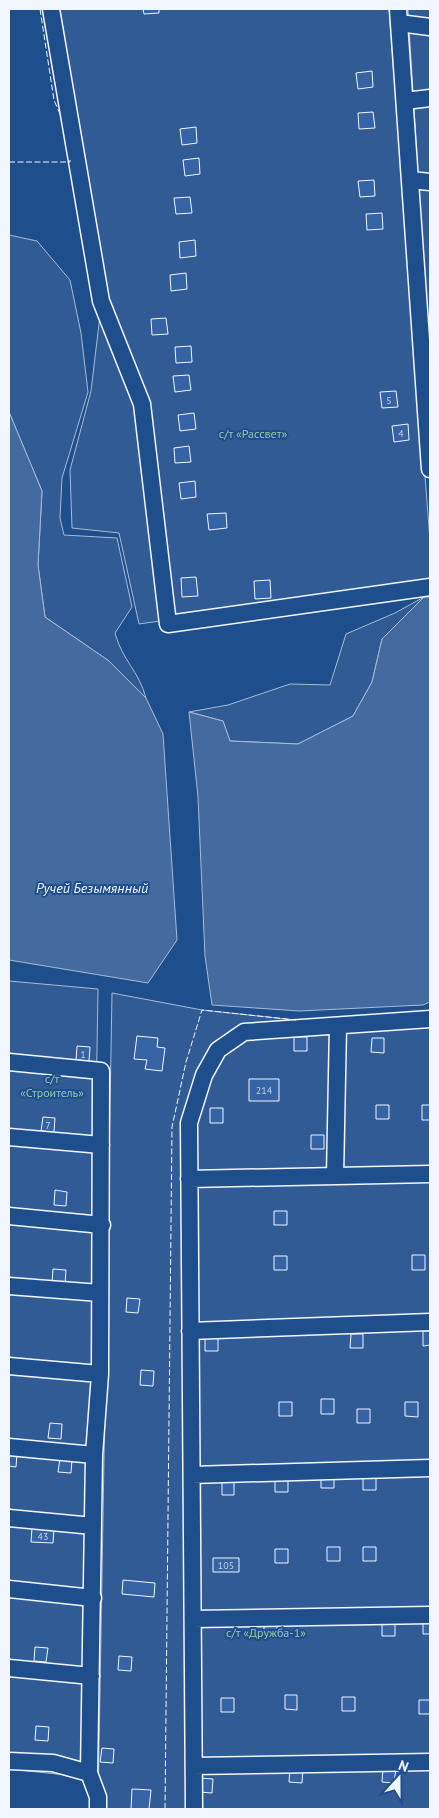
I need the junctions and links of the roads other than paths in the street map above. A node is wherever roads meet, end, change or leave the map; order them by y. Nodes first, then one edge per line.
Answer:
1 (51, 9) edge
2 (398, 16) edge
3 (430, 27) edge
4 (430, 98) edge
5 (405, 102) junction
6 (410, 180) junction
7 (430, 182) edge
8 (423, 264) edge
9 (426, 345) edge
10 (430, 469) edge
11 (430, 588) edge
12 (430, 1019) edge
13 (338, 1026) junction
14 (9, 1062) edge
15 (9, 1137) edge
16 (101, 1146) junction
17 (430, 1174) edge
18 (335, 1176) junction
19 (189, 1179) junction
20 (9, 1216) edge
21 (102, 1225) junction
22 (9, 1286) edge
23 (100, 1293) junction
24 (430, 1322) edge
25 (190, 1331) junction
26 (9, 1366) edge
27 (100, 1374) junction
28 (9, 1447) edge
29 (94, 1456) junction
30 (430, 1468) edge
31 (192, 1475) junction
32 (9, 1518) edge
33 (93, 1526) junction
34 (9, 1589) edge
35 (93, 1598) junction
36 (430, 1615) edge
37 (193, 1619) junction
38 (9, 1668) edge
39 (91, 1676) junction
40 (9, 1761) edge
41 (430, 1762) edge
42 (194, 1766) junction
43 (89, 1773) junction
44 (98, 1809) edge
45 (194, 1809) edge

1 - 11 lane
2 - 3 lane
2 - 5 lane
4 - 5 lane
5 - 6 lane
6 - 7 lane
6 - 8 lane
8 - 9 lane
9 - 10 lane
12 - 13 lane
13 - 18 lane
13 - 19 lane
14 - 16 lane
15 - 16 lane
16 - 21 lane
17 - 18 lane
18 - 19 lane
19 - 25 lane
20 - 21 lane
21 - 23 lane
22 - 23 lane
23 - 27 lane
24 - 25 lane
25 - 31 lane
26 - 27 lane
27 - 29 lane
28 - 29 lane
29 - 33 lane
30 - 31 lane
31 - 37 lane
32 - 33 lane
33 - 35 lane
34 - 35 lane
35 - 39 lane
36 - 37 lane
37 - 42 lane
38 - 39 lane
39 - 43 lane
40 - 43 lane
41 - 42 lane
42 - 45 lane
43 - 44 lane

